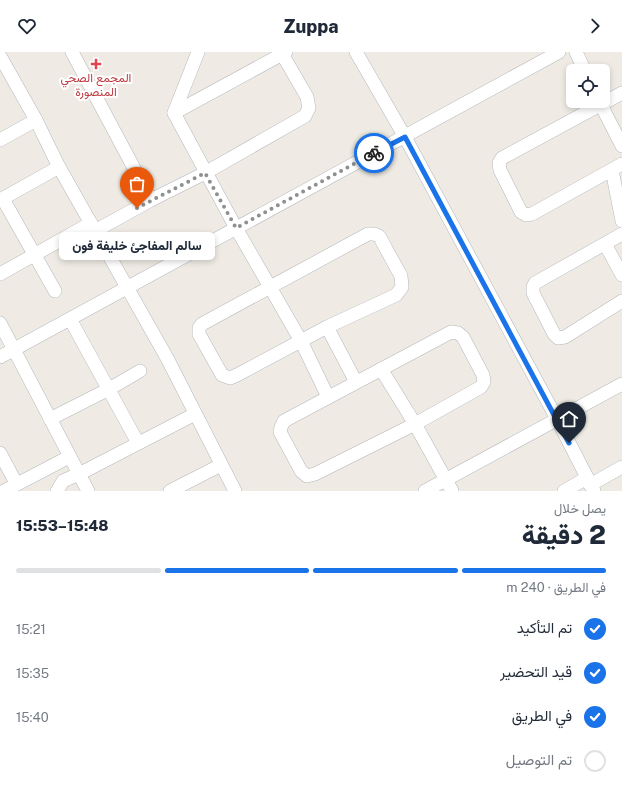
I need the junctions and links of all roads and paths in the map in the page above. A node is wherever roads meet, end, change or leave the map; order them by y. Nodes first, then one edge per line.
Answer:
1 (72, 52) edge
2 (198, 52) edge
3 (356, 52) edge
4 (559, 52) edge
5 (576, 52) edge
6 (283, 53) edge
7 (0, 56) edge
8 (582, 64) edge
9 (622, 93) edge
10 (610, 98) edge
11 (591, 108) edge
12 (603, 108) edge
13 (174, 113) junction
14 (36, 120) junction
15 (405, 137) junction
16 (0, 140) edge
17 (622, 146) edge
18 (59, 167) junction
19 (617, 167) edge
20 (205, 173) junction
21 (1, 200) edge
22 (150, 200) junction
23 (622, 221) edge
24 (93, 227) junction
25 (236, 228) junction
26 (622, 234) edge
27 (605, 244) junction
28 (34, 255) junction
29 (0, 274) edge
30 (622, 275) edge
31 (128, 287) junction
32 (270, 287) junction
33 (55, 291) dead end
34 (622, 301) edge
35 (70, 319) junction
36 (0, 323) edge
37 (327, 327) junction
38 (301, 341) junction
39 (14, 348) junction
40 (0, 357) edge
41 (382, 369) junction
42 (140, 371) dead end
43 (356, 382) junction
44 (622, 384) edge
45 (109, 389) junction
46 (328, 397) junction
47 (195, 414) junction
48 (50, 419) junction
49 (557, 419) junction
50 (415, 424) junction
51 (138, 444) junction
52 (0, 453) edge
53 (69, 457) junction
54 (221, 465) junction
55 (622, 467) edge
56 (79, 474) junction
57 (16, 483) junction
58 (449, 485) edge
59 (590, 485) edge
60 (173, 490) edge
61 (4, 491) edge
62 (57, 491) edge
63 (88, 491) edge
64 (235, 491) edge
65 (425, 491) edge
66 (564, 491) edge

1 - 22 street
2 - 13 street
3 - 15 street
4 - 15 street
5 - 8 street
6 - 13 street
6 - 20 street
7 - 14 street
9 - 10 street
11 - 19 street
12 - 17 street
13 - 20 street
14 - 16 street
14 - 18 street
15 - 25 street
15 - 49 street
18 - 21 street
18 - 24 street
19 - 23 street
20 - 22 street
20 - 25 street
21 - 28 street
22 - 24 street
24 - 28 street
24 - 31 street
25 - 31 street
25 - 32 street
26 - 27 street
27 - 30 street
27 - 34 street
28 - 29 street
28 - 33 street
31 - 35 street
31 - 47 street
32 - 37 street
32 - 38 street
32 - 38 street
35 - 39 street
35 - 45 street
36 - 39 street
37 - 38 street
37 - 43 street
38 - 46 street
39 - 40 street
39 - 48 street
41 - 43 street
41 - 50 street
41 - 50 street
42 - 45 street
43 - 46 street
44 - 49 street
45 - 48 street
45 - 51 street
46 - 50 street
47 - 51 street
47 - 54 street
48 - 53 street
49 - 58 street
49 - 59 street
50 - 58 street
51 - 56 street
52 - 57 street
53 - 56 street
53 - 57 street
54 - 60 street
54 - 64 street
55 - 59 street
56 - 62 street
56 - 63 street
57 - 61 street
58 - 65 street
59 - 66 street

